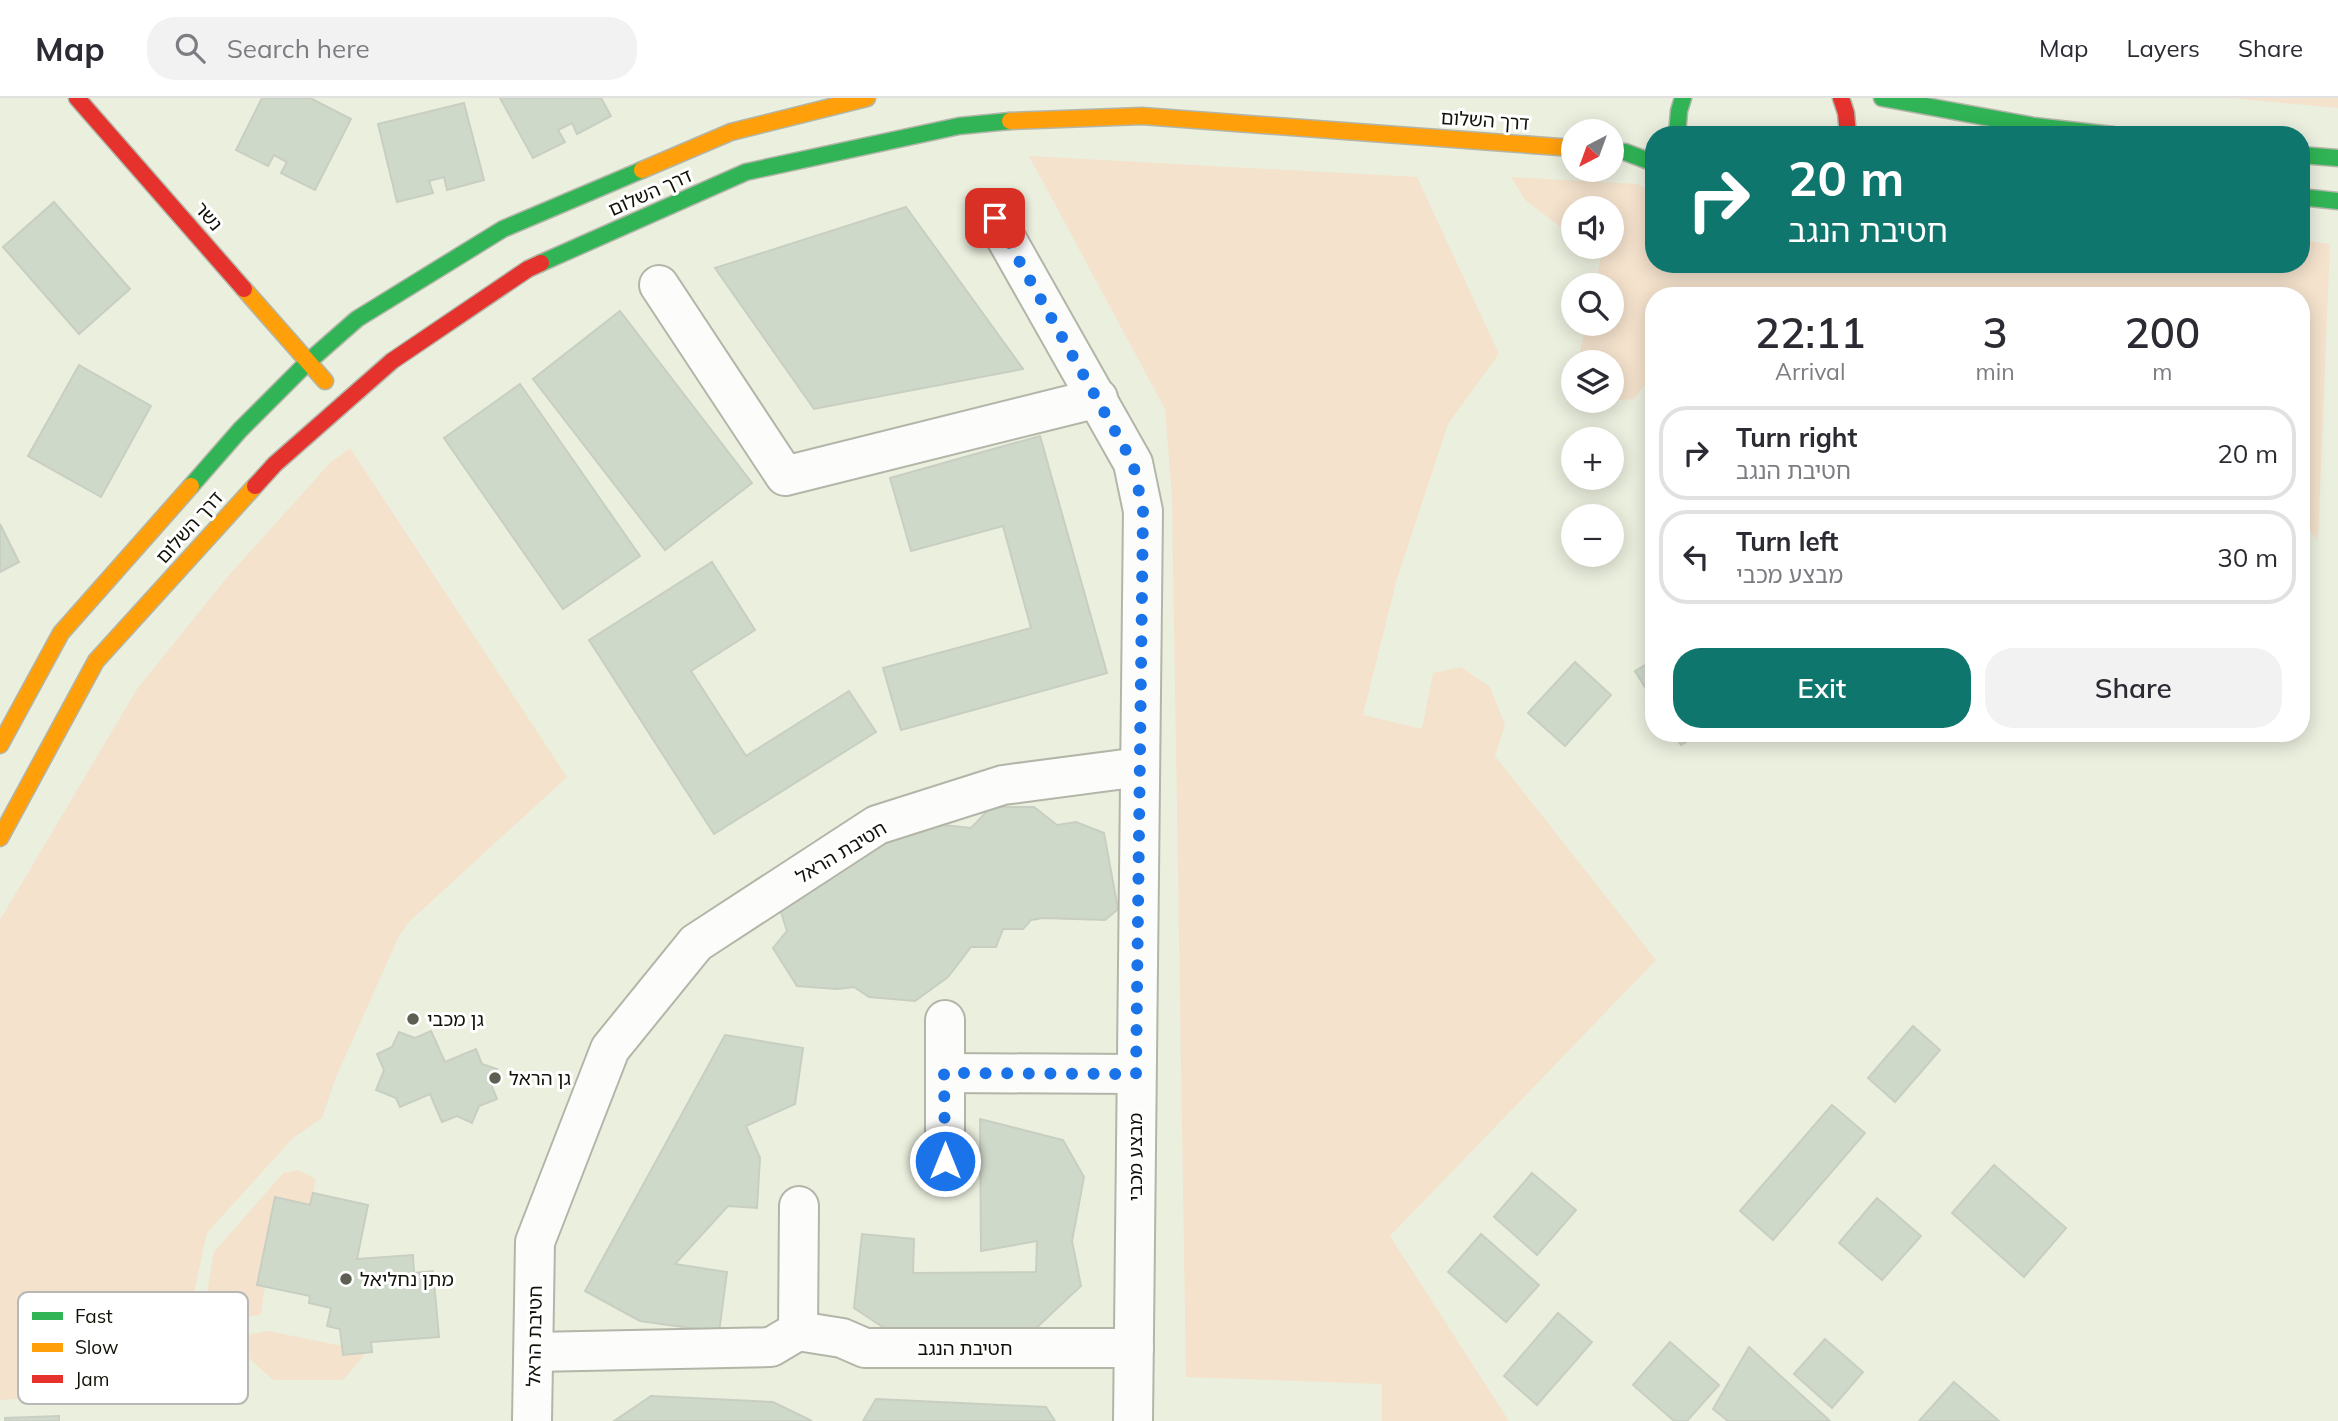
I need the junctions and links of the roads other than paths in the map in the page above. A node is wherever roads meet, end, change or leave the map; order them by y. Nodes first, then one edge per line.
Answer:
1 (77, 98) edge
2 (867, 98) edge
3 (1683, 98) edge
4 (1841, 98) edge
5 (1882, 98) edge
6 (1677, 126) edge
7 (1847, 126) edge
8 (2034, 126) edge
9 (1561, 147) edge
10 (1624, 152) edge
11 (2310, 156) edge
12 (2338, 158) edge
13 (1645, 160) edge
14 (2310, 198) edge
15 (2338, 201) edge
16 (995, 218) dead end
17 (659, 285) dead end
18 (308, 362) junction
19 (1098, 398) junction
20 (345, 402) junction
21 (0, 745) edge
22 (1140, 767) junction
23 (0, 838) edge
24 (944, 1020) dead end
25 (944, 1073) junction
26 (1136, 1074) junction
27 (945, 1161) dead end
28 (799, 1206) dead end
29 (798, 1331) junction
30 (1134, 1348) junction
31 (534, 1352) junction
32 (532, 1421) edge
33 (1133, 1421) edge

1 - 18 street, נשר
2 - 18 street, דרך השלום
3 - 6 street
4 - 7 street
5 - 8 street
9 - 20 street, דרך השלום
10 - 13 street
11 - 12 street
14 - 15 street
16 - 19 street
17 - 19 street
18 - 20 street, נשר
18 - 21 street, דרך השלום
19 - 22 street
20 - 23 street, דרך השלום
22 - 26 street, מבצע מכבי
22 - 31 street, חטיבת הראל
24 - 25 street
25 - 26 street
25 - 27 street
26 - 30 street, מבצע מכבי
28 - 29 street
29 - 30 street, חטיבת הנגב
29 - 31 street
30 - 33 street, מבצע מכבי
31 - 32 street, חטיבת הראל

